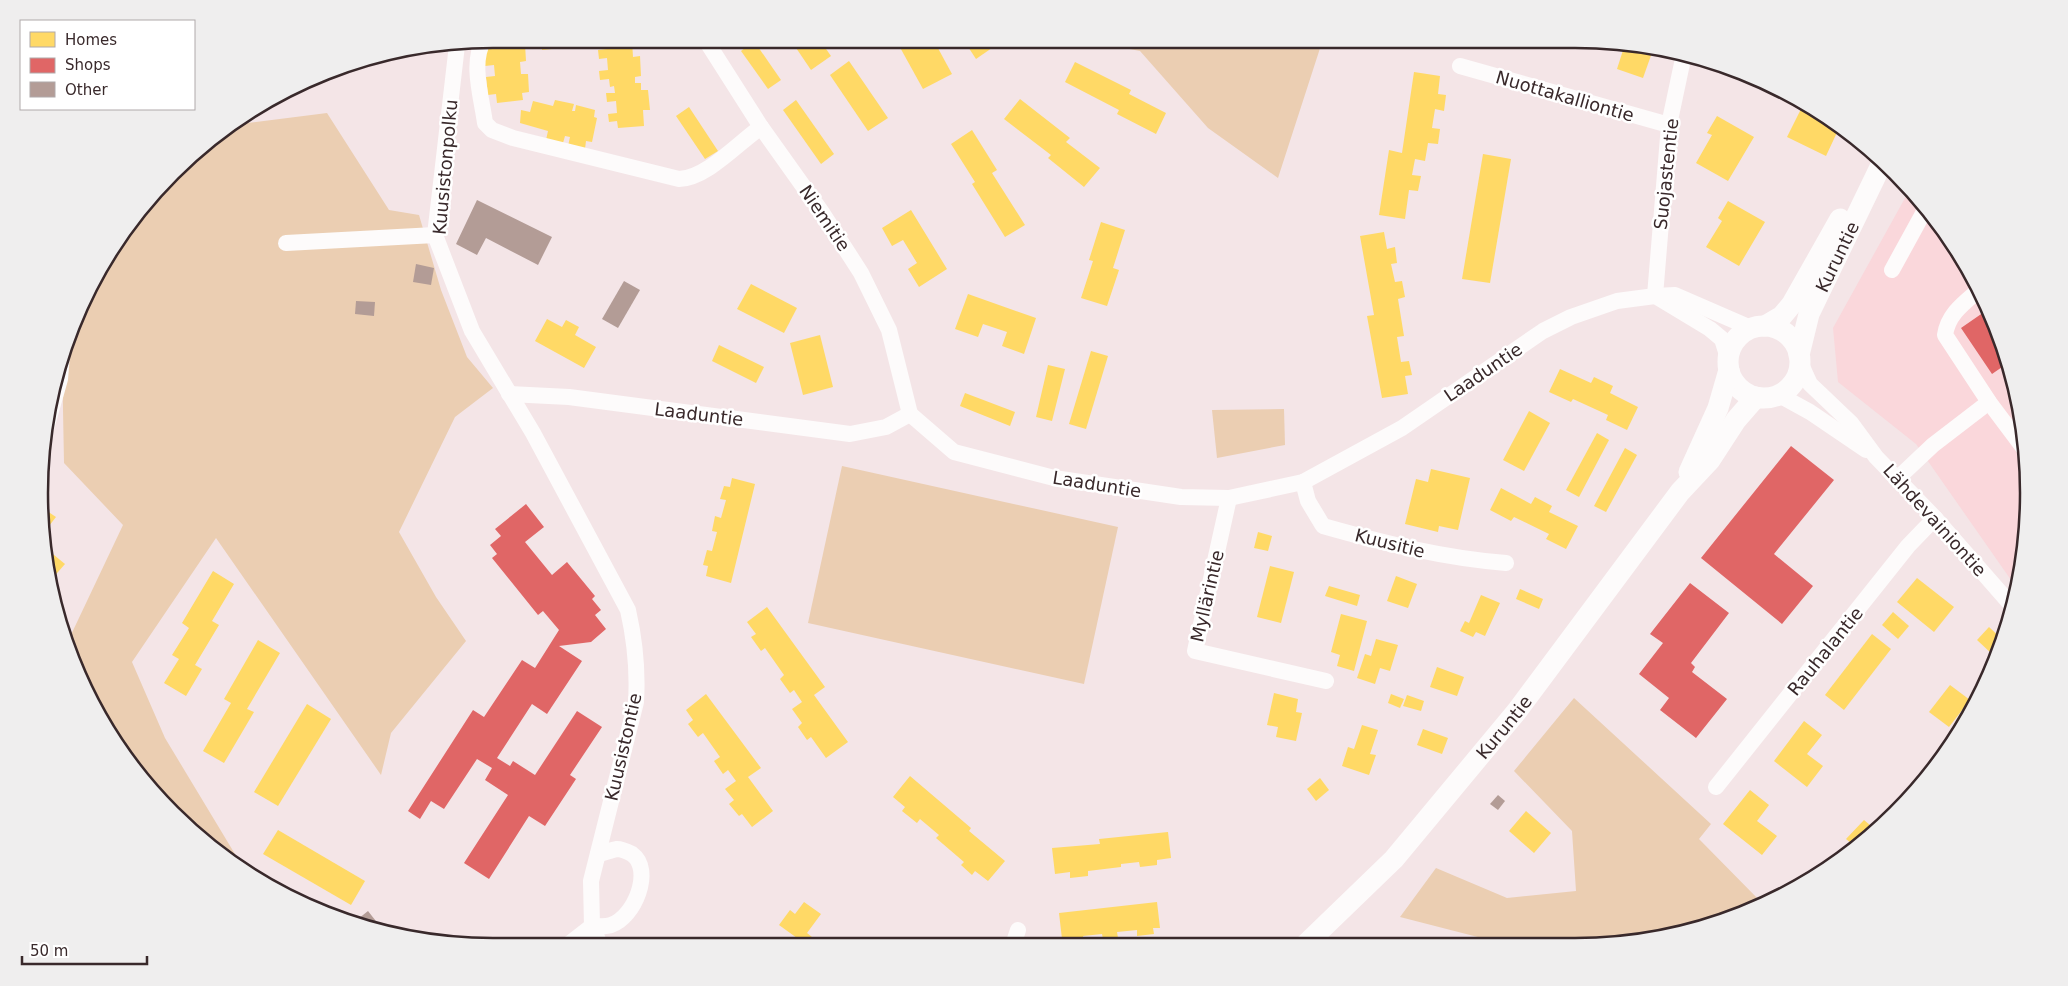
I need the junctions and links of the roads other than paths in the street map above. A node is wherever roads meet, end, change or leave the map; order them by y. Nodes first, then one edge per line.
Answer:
1 (482, 48) edge
2 (711, 48) edge
3 (456, 49) edge
4 (1682, 61) edge
5 (1460, 66) dead end
6 (1669, 125) junction
7 (762, 126) junction
8 (1875, 164) edge
9 (1880, 168) edge
10 (1922, 215) edge
11 (435, 235) junction
12 (286, 243) dead end
13 (1892, 270) dead end
14 (1974, 294) edge
15 (1655, 296) junction
16 (1758, 327) junction
17 (1800, 358) junction
18 (1728, 364) junction
19 (509, 394) junction
20 (1779, 395) junction
21 (1756, 397) junction
22 (1989, 402) junction
23 (910, 414) junction
24 (2018, 440) edge
25 (1876, 456) junction
26 (1898, 478) junction
27 (1303, 482) junction
28 (1680, 492) junction
29 (1229, 498) junction
30 (1935, 518) junction
31 (1506, 563) dead end
32 (2007, 599) edge
33 (1326, 681) dead end
34 (1716, 787) dead end
35 (598, 854) junction
36 (592, 926) junction
37 (577, 938) edge
38 (597, 938) edge
39 (1312, 938) edge

1 - 7 street
2 - 7 street, Niemitie
3 - 11 street, Kuusistonpolku
4 - 6 street, Suojastentie
5 - 6 street, Nuottakalliontie
6 - 15 street, Suojastentie
7 - 23 street, Niemitie
8 - 16 main road, Kuruntie
9 - 17 main road, Kuruntie
10 - 13 street
11 - 12 street
11 - 19 street, Kuusistonpolku
14 - 22 street
15 - 16 street, Laaduntie
15 - 18 street
15 - 27 street, Laaduntie
16 - 17 main road
16 - 18 main road
17 - 20 main road
17 - 25 street, Lähdevainiontie
18 - 21 main road
18 - 28 main road, Kuruntie
19 - 23 street, Laaduntie
19 - 35 street, Kuusistontie
20 - 21 main road
20 - 25 street, Lähdevainiontie
21 - 28 main road, Kuruntie
22 - 24 street
22 - 26 street
23 - 29 street, Laaduntie
25 - 26 street, Lähdevainiontie
26 - 30 street, Lähdevainiontie
27 - 29 street, Laaduntie
27 - 31 street, Kuusitie
28 - 39 main road, Kuruntie
29 - 33 street, Myllärintie
30 - 32 street, Lähdevainiontie
30 - 34 street, Rauhalantie
35 - 36 street, Kuusistontie
35 - 36 street
36 - 37 street
36 - 38 street, Kuusistontie

